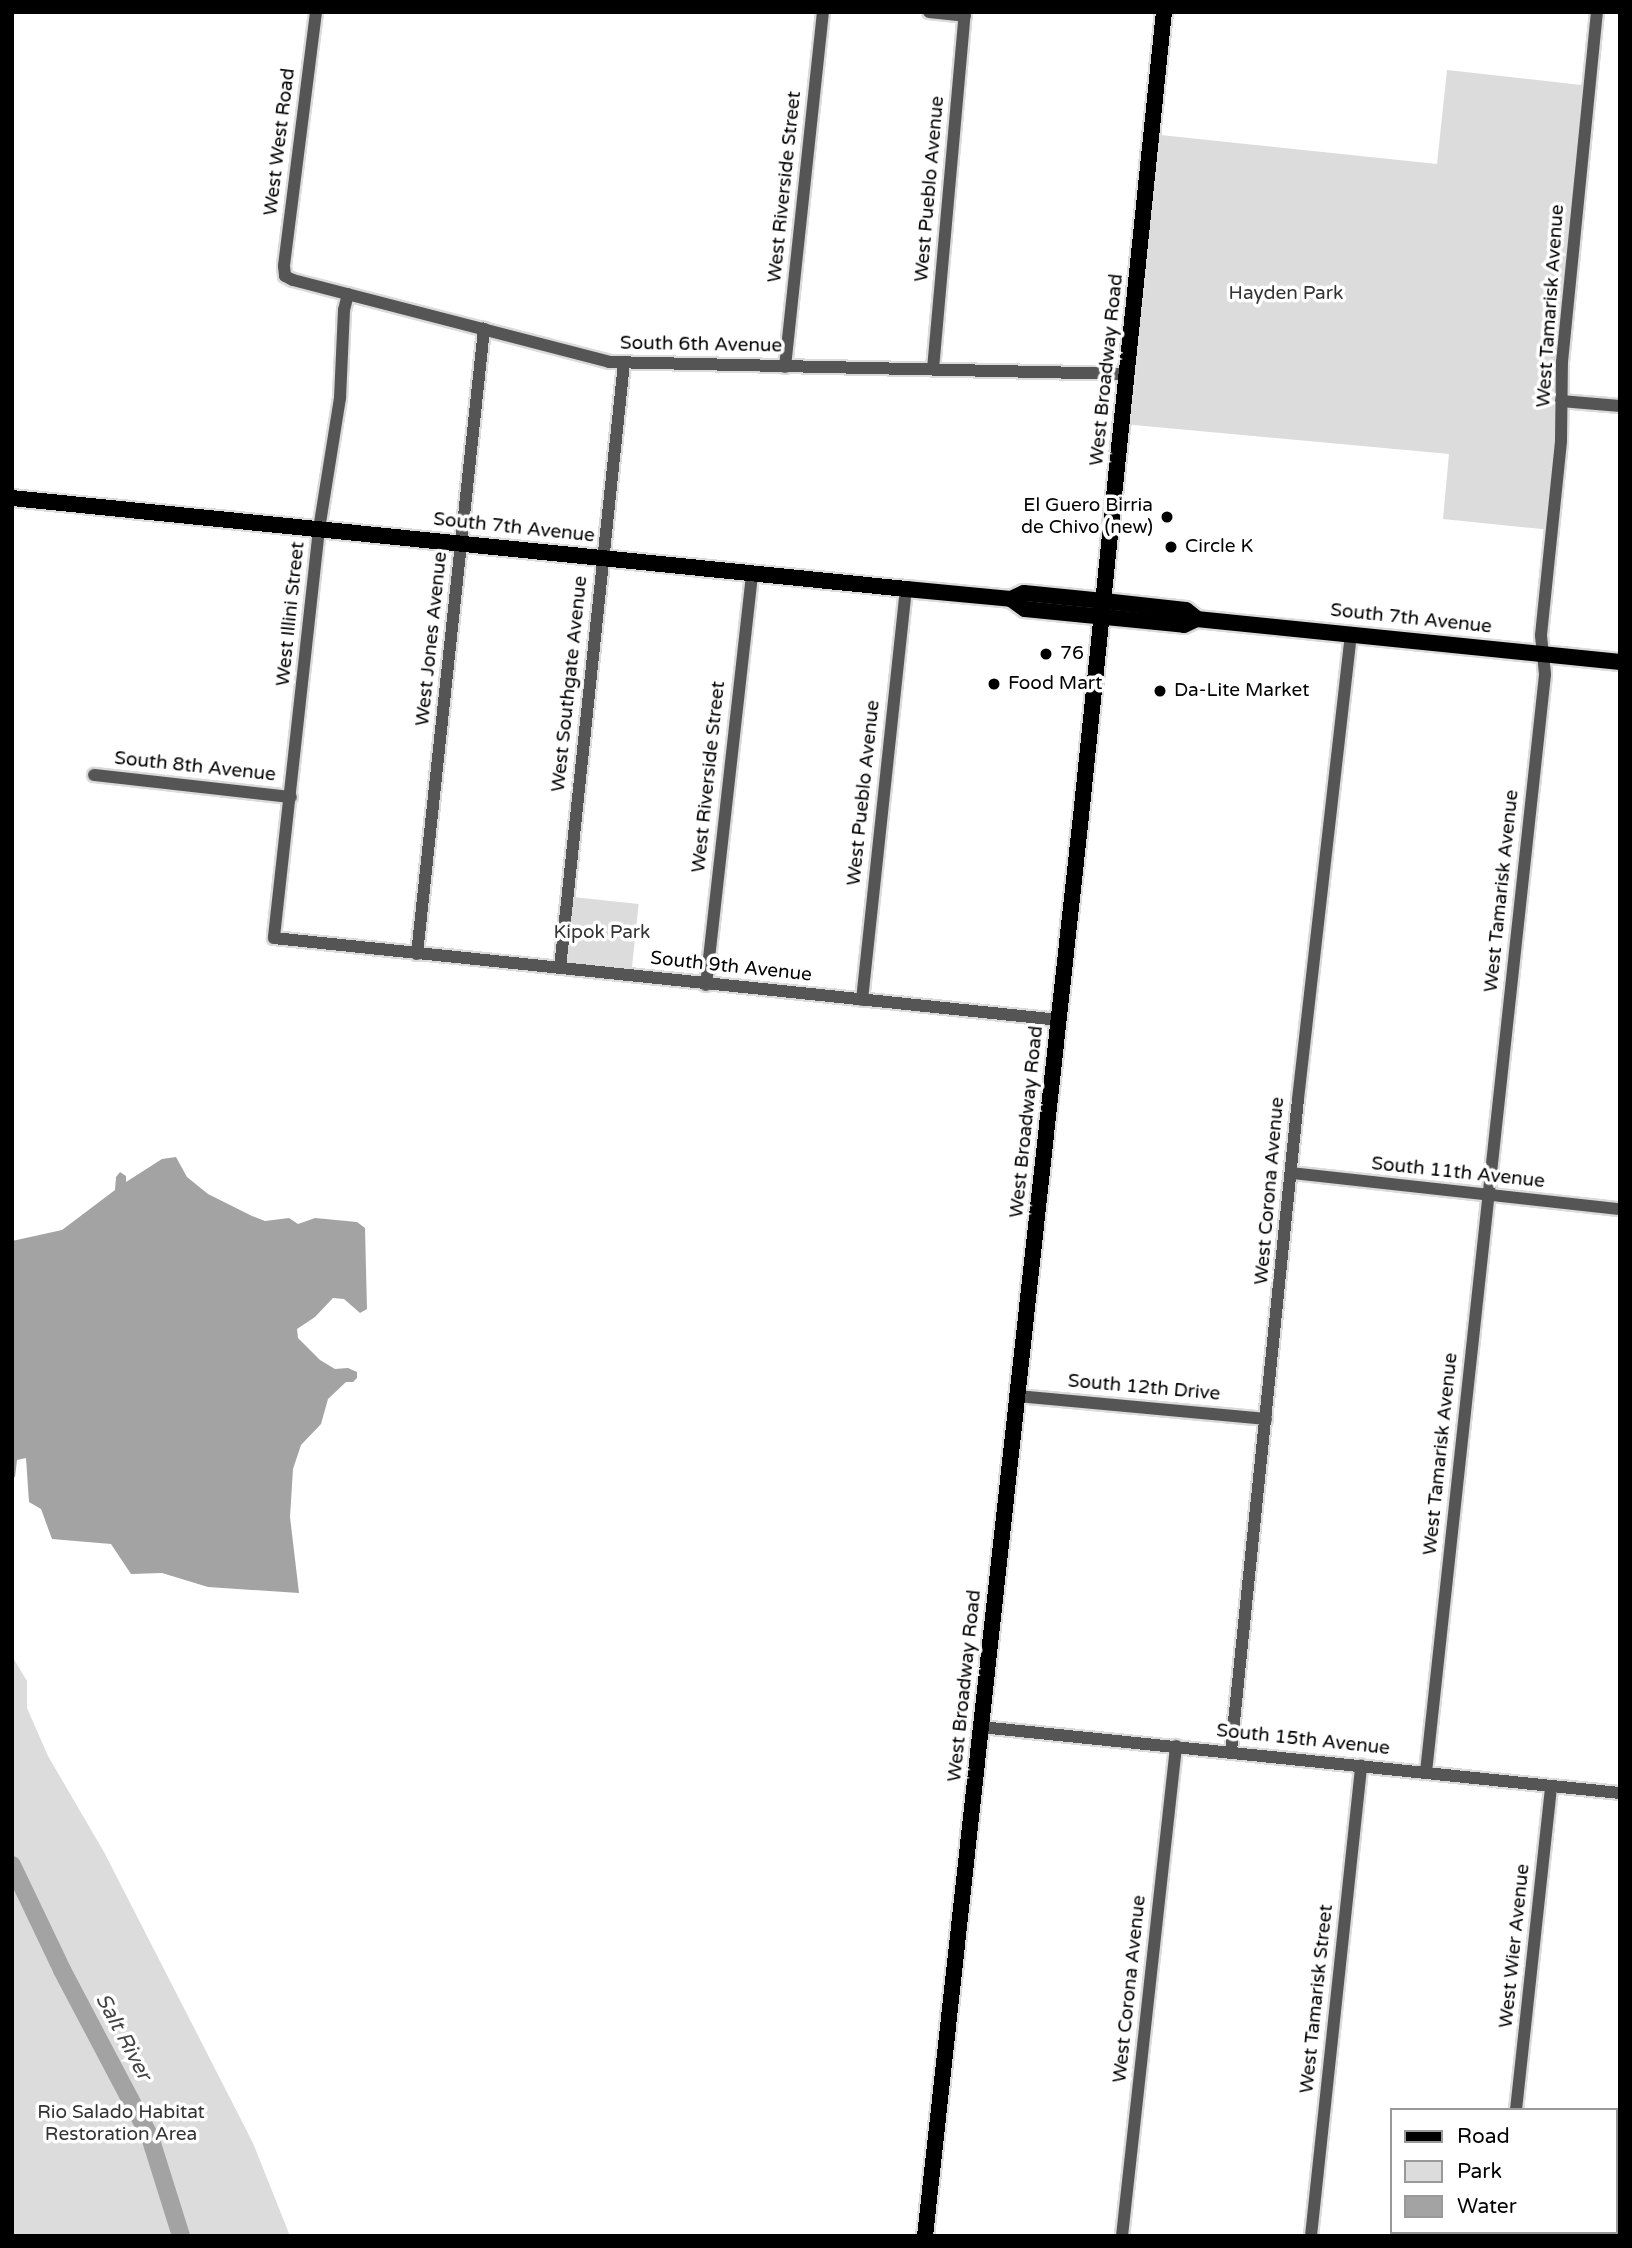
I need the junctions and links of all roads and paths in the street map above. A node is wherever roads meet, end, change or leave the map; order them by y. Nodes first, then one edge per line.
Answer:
1 (316, 12) edge
2 (823, 12) edge
3 (929, 12) edge
4 (1164, 12) edge
5 (1597, 12) edge
6 (965, 14) edge
7 (285, 276) joint
8 (348, 294) junction
9 (484, 329) junction
10 (624, 363) junction
11 (785, 367) junction
12 (933, 369) junction
13 (1127, 374) junction
14 (1561, 401) junction
15 (1620, 406) edge
16 (12, 498) edge
17 (319, 528) junction
18 (463, 544) junction
19 (603, 559) junction
20 (752, 575) junction
21 (906, 589) junction
22 (1103, 609) junction
23 (1351, 634) junction
24 (1545, 653) junction
25 (1620, 662) edge
26 (94, 775) dead end
27 (291, 797) junction
28 (274, 938) joint
29 (417, 954) junction
30 (560, 968) junction
31 (705, 985) junction
32 (862, 1000) junction
33 (1059, 1020) junction
34 (1292, 1173) junction
35 (1489, 1197) junction
36 (1620, 1209) edge
37 (1018, 1396) junction
38 (1266, 1419) junction
39 (981, 1727) junction
40 (1175, 1746) junction
41 (1231, 1751) junction
42 (1361, 1766) junction
43 (1426, 1772) junction
44 (1551, 1787) junction
45 (1620, 1793) edge
46 (1516, 2108) edge
47 (926, 2236) edge
48 (1122, 2236) edge
49 (1311, 2236) edge

1 - 7 street, West West Road
2 - 11 street, West Riverside Street
3 - 6 street
4 - 13 main road, West Broadway Road
5 - 14 street, West Tamarisk Avenue
6 - 12 street, West Pueblo Avenue
7 - 8 street, South 6th Avenue
8 - 9 street, South 6th Avenue
8 - 17 street, West Illini Street
9 - 10 street, South 6th Avenue
9 - 18 street, West Jones Avenue
10 - 11 street, South 6th Avenue
10 - 19 street, West Southgate Avenue
11 - 12 street, South 6th Avenue
12 - 13 street, South 6th Avenue
13 - 22 main road, West Broadway Road
14 - 15 street
14 - 24 street, West Tamarisk Avenue
16 - 17 main road, South 7th Avenue
17 - 18 main road, South 7th Avenue
17 - 27 street, West Illini Street
18 - 19 main road, South 7th Avenue
18 - 29 street, West Jones Avenue
19 - 20 main road, South 7th Avenue
19 - 30 street, West Southgate Avenue
20 - 21 main road, South 7th Avenue
20 - 31 street, West Riverside Street
21 - 22 main road, South 7th Avenue
21 - 32 street, West Pueblo Avenue
22 - 23 main road, South 7th Avenue
22 - 33 main road, West Broadway Road
23 - 24 main road, South 7th Avenue
23 - 34 street, West Corona Avenue
24 - 25 main road, South 7th Avenue
24 - 35 street, West Tamarisk Avenue
26 - 27 street, South 8th Avenue
27 - 28 street, West Illini Street
28 - 29 street, South 9th Avenue
29 - 30 street, South 9th Avenue
30 - 31 street, South 9th Avenue
31 - 32 street, South 9th Avenue
32 - 33 street, South 9th Avenue
33 - 37 main road, West Broadway Road
34 - 35 street, South 11th Avenue
34 - 38 street, West Corona Avenue
35 - 36 street, South 11th Avenue
35 - 43 street, West Tamarisk Avenue
37 - 38 street, South 12th Drive
37 - 39 main road, West Broadway Road
38 - 41 street, West Corona Avenue
39 - 40 street, South 15th Avenue
39 - 47 main road, West Broadway Road
40 - 41 street, South 15th Avenue
40 - 48 street, West Corona Avenue
41 - 42 street, South 15th Avenue
42 - 43 street, South 15th Avenue
42 - 49 street, West Tamarisk Street
43 - 44 street, South 15th Avenue
44 - 45 street, South 15th Avenue
44 - 46 street, West Wier Avenue

